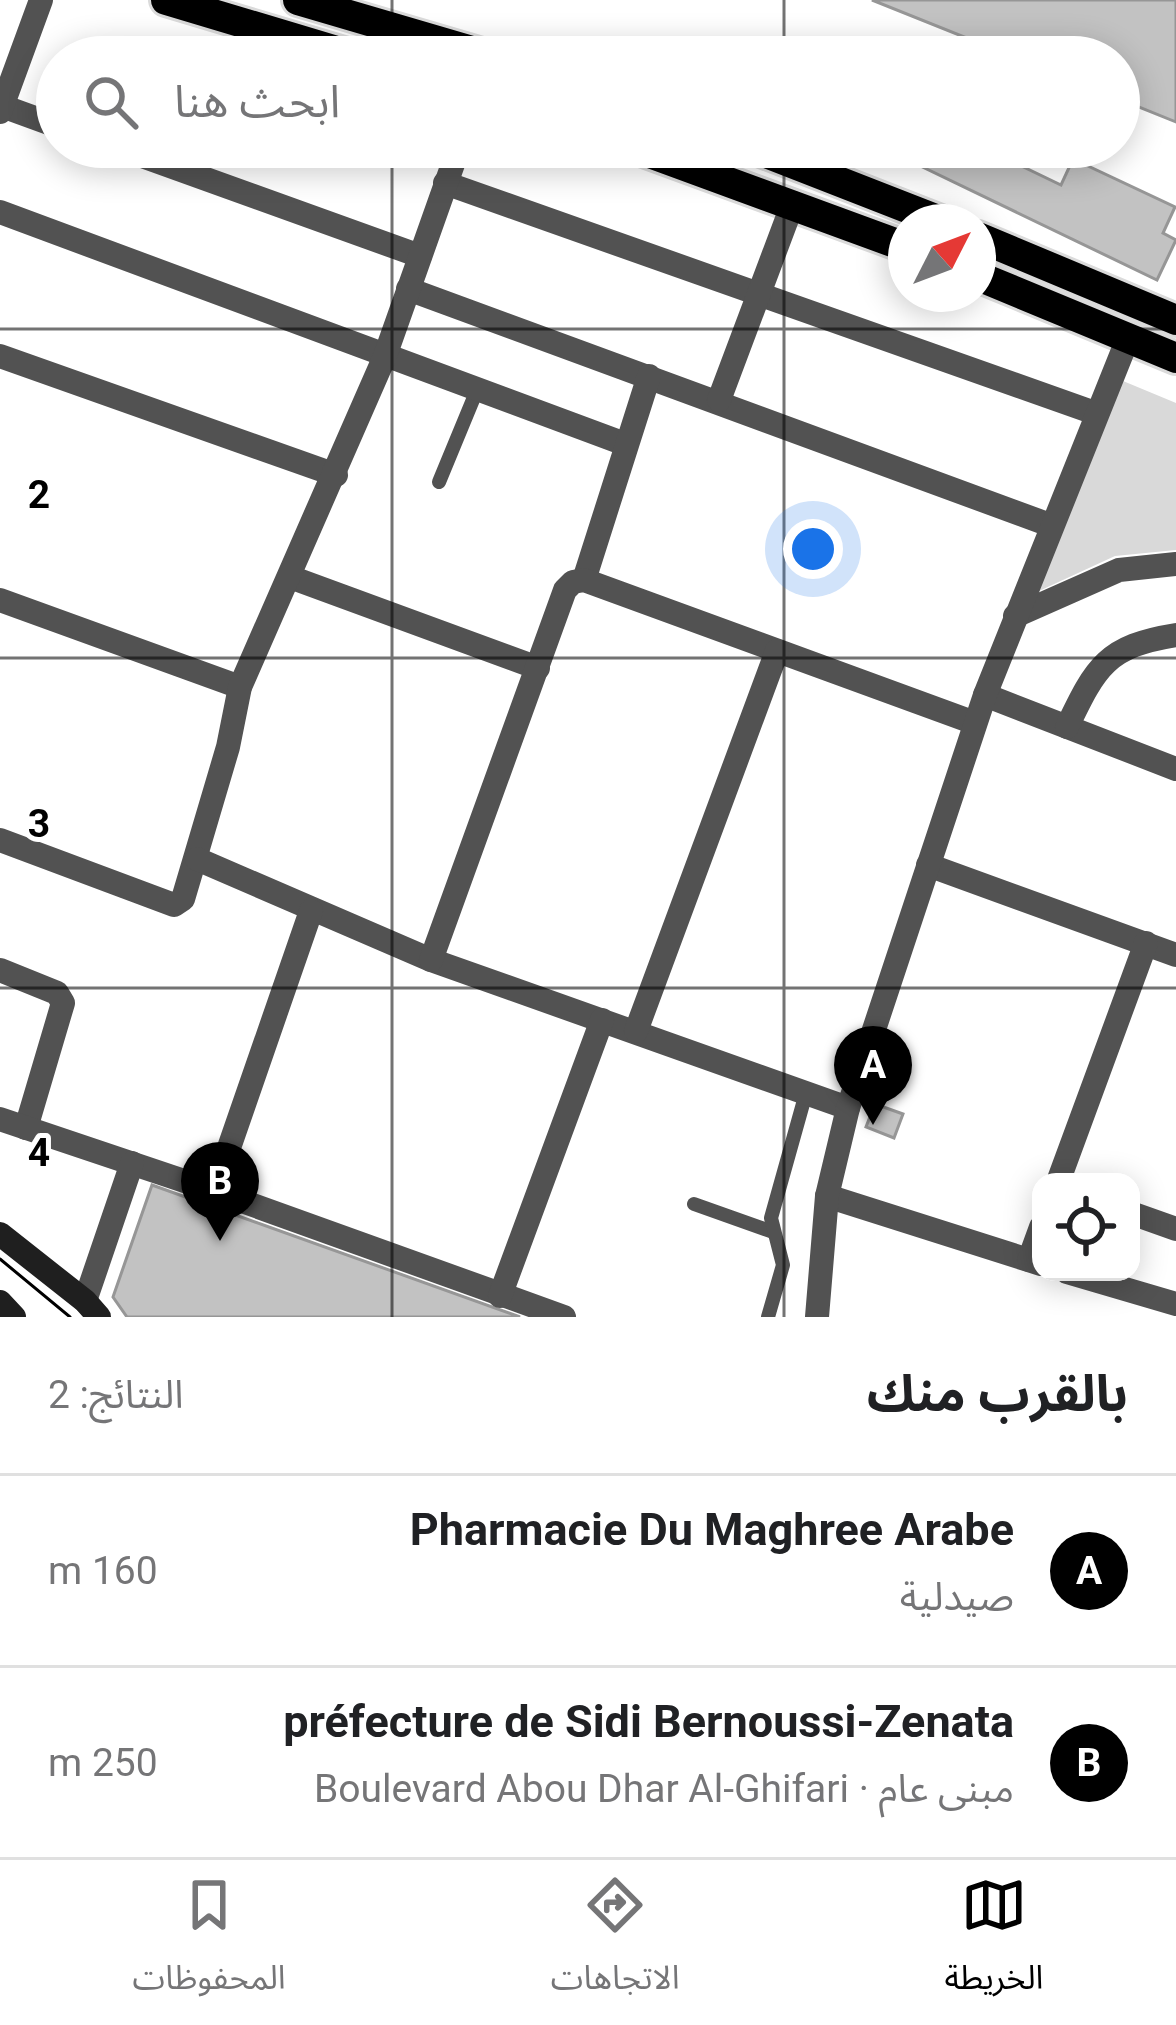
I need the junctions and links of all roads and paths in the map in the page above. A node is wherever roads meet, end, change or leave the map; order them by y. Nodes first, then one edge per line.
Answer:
1 (40, 0) edge
2 (166, 0) edge
3 (298, 0) edge
4 (287, 36) edge
5 (421, 36) edge
6 (1, 109) edge
7 (36, 120) edge
8 (175, 168) edge
9 (451, 168) edge
10 (693, 168) edge
11 (805, 168) edge
12 (446, 183) junction
13 (793, 203) junction
14 (897, 204) edge
15 (0, 212) edge
16 (888, 240) edge
17 (996, 245) edge
18 (420, 256) junction
19 (996, 283) edge
20 (409, 289) junction
21 (757, 294) junction
22 (1176, 320) edge
23 (1128, 338) junction
24 (0, 356) edge
25 (385, 356) junction
26 (1176, 358) edge
27 (649, 376) junction
28 (477, 390) junction
29 (719, 400) junction
30 (1095, 413) junction
31 (625, 444) junction
32 (336, 475) junction
33 (439, 482) dead end
34 (1050, 525) junction
35 (1176, 563) edge
36 (290, 577) junction
37 (584, 580) junction
38 (1, 603) edge
39 (1015, 616) junction
40 (1176, 634) edge
41 (777, 651) junction
42 (538, 668) junction
43 (240, 687) junction
44 (985, 695) junction
45 (975, 723) junction
46 (1067, 727) junction
47 (1176, 769) edge
48 (0, 840) edge
49 (197, 859) junction
50 (928, 865) junction
51 (311, 911) junction
52 (1146, 943) junction
53 (1176, 955) edge
54 (431, 960) junction
55 (0, 970) edge
56 (602, 1020) junction
57 (636, 1031) junction
58 (806, 1093) junction
59 (848, 1108) junction
60 (0, 1119) edge
61 (26, 1128) junction
62 (132, 1163) junction
63 (1061, 1173) edge
64 (214, 1191) junction
65 (826, 1196) junction
66 (694, 1204) dead end
67 (1140, 1216) edge
68 (1176, 1229) edge
69 (773, 1232) junction
70 (0, 1234) edge
71 (1032, 1261) edge
72 (1098, 1281) edge
73 (500, 1296) junction
74 (0, 1303) edge
75 (1176, 1304) edge
76 (92, 1309) edge
77 (14, 1317) edge
78 (564, 1317) edge
79 (768, 1317) edge
80 (817, 1317) edge

1 - 6 street
2 - 4 main road
3 - 5 main road
6 - 7 street
8 - 18 street
9 - 12 street
10 - 13 main road
11 - 14 main road
12 - 18 street
12 - 21 street
13 - 16 main road
13 - 21 street
15 - 25 street
17 - 22 main road
18 - 20 street
19 - 23 main road
20 - 25 street
20 - 27 street
21 - 29 street
21 - 30 street
23 - 26 main road
23 - 30 street
24 - 32 street
25 - 28 street
25 - 32 street
27 - 29 street
27 - 31 street
28 - 31 street
28 - 33 lane
29 - 34 street
30 - 34 street
31 - 37 street
32 - 36 street
34 - 39 street
35 - 39 street
36 - 42 street
36 - 43 street
37 - 41 street
37 - 42 street
38 - 43 street
39 - 44 street
40 - 46 street
41 - 45 street
41 - 57 street
42 - 54 street
43 - 49 street
44 - 45 street
44 - 46 street
45 - 50 street
46 - 47 street
48 - 49 street
49 - 51 street
50 - 52 street
50 - 59 street
51 - 54 street
51 - 64 street
52 - 53 street
52 - 63 street
54 - 56 street
55 - 61 street
56 - 57 street
56 - 73 street
57 - 58 street
58 - 59 street
58 - 69 lane
59 - 65 street
60 - 61 street
61 - 62 street
62 - 64 street
62 - 76 street
64 - 73 street
65 - 71 street
65 - 80 street
66 - 69 lane
67 - 68 street
69 - 79 lane
70 - 76 street
72 - 75 street
73 - 78 street
74 - 77 street

